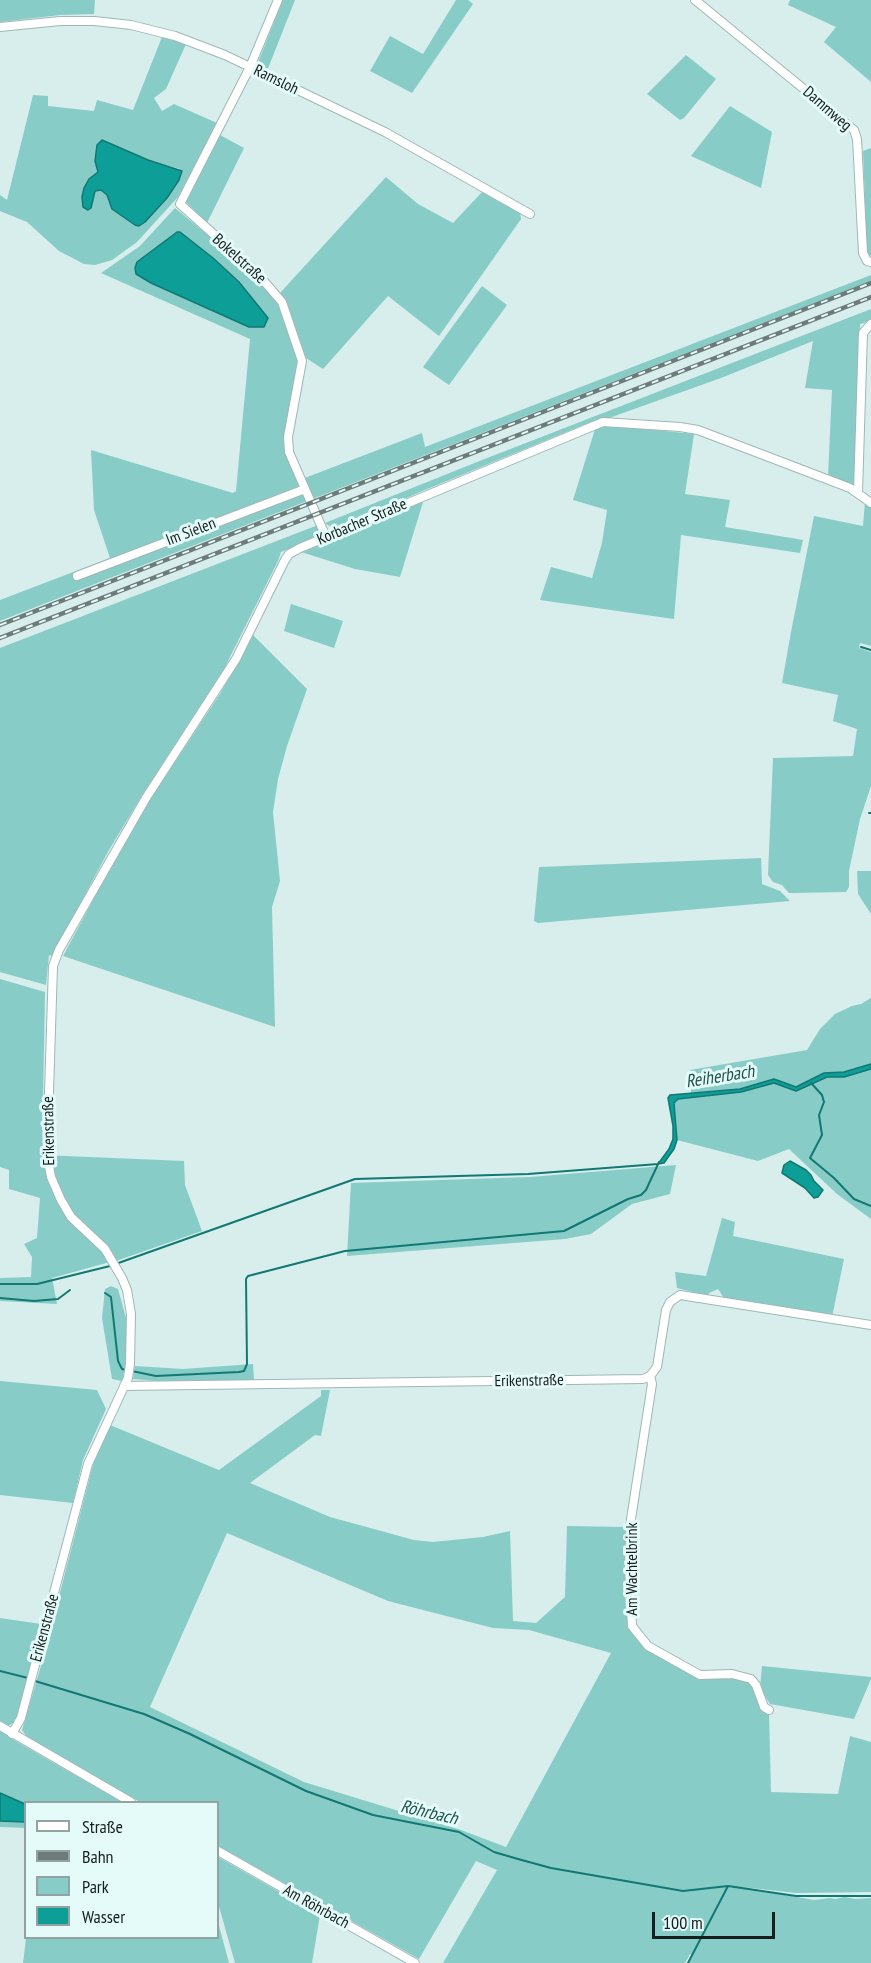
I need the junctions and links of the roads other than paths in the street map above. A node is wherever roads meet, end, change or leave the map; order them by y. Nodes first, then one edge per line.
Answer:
1 (278, 0) edge
2 (695, 0) edge
3 (0, 27) edge
4 (250, 67) junction
5 (530, 214) dead end
6 (871, 262) edge
7 (871, 324) edge
8 (305, 489) junction
9 (858, 492) junction
10 (871, 503) edge
11 (326, 537) junction
12 (77, 576) dead end
13 (56, 957) joint
14 (871, 1325) edge
15 (650, 1376) junction
16 (124, 1386) junction
17 (769, 1710) dead end
18 (0, 1726) edge
19 (12, 1734) junction
20 (128, 1801) edge
21 (219, 1852) edge
22 (415, 1963) edge

1 - 4 street, Bokelstraße
2 - 6 street, Dammweg
3 - 4 street, Ramsloh
4 - 5 street, Ramsloh
4 - 8 street, Bokelstraße
7 - 9 street
8 - 11 street, Bokelstraße
8 - 12 street, Im Sielen
9 - 10 street, Korbacher Straße
9 - 11 street, Korbacher Straße
11 - 13 street, Korbacher Straße
13 - 16 street, Erikenstraße
14 - 15 street
15 - 16 street, Erikenstraße
15 - 17 street, Am Wachtelbrink
16 - 19 street, Erikenstraße
18 - 19 street
19 - 20 street
21 - 22 street, Am Röhrbach

